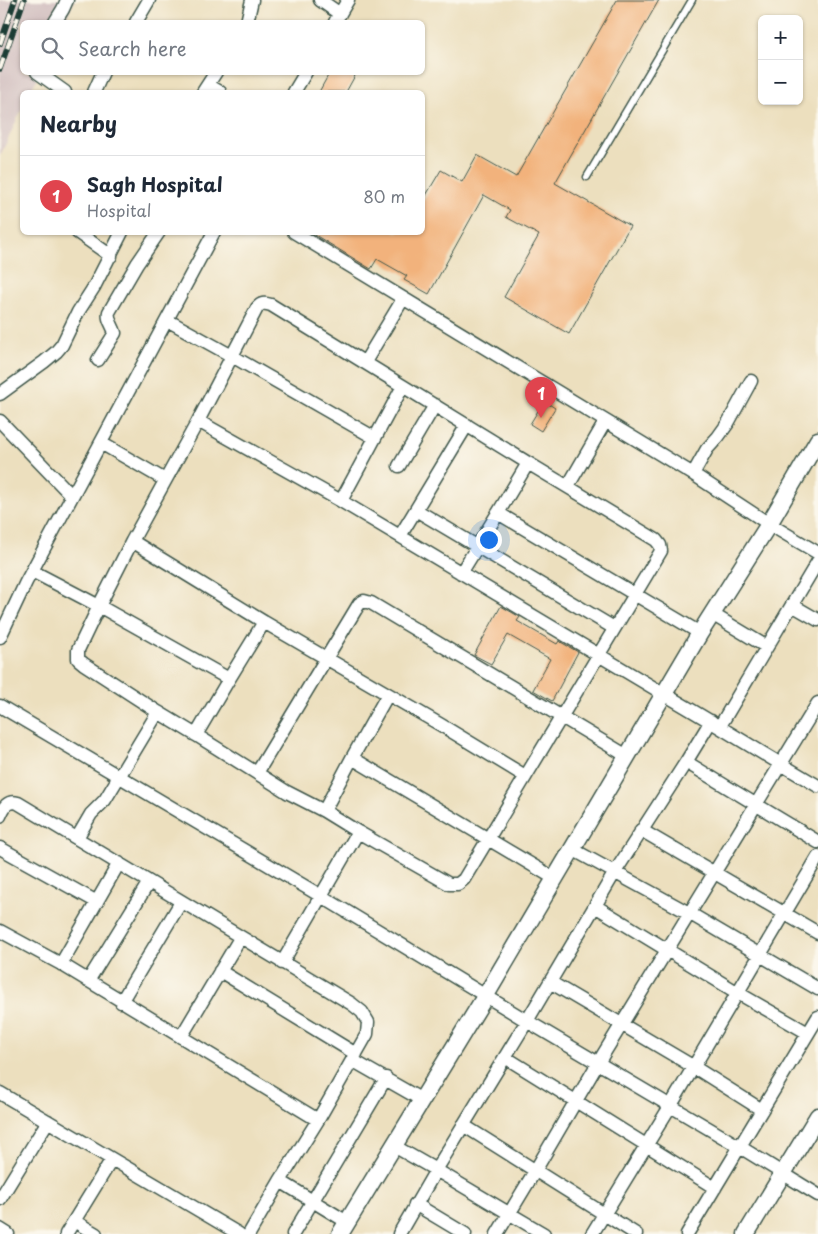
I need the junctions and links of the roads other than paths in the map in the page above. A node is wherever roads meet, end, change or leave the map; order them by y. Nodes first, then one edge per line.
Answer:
1 (67, 0) edge
2 (149, 0) edge
3 (252, 0) edge
4 (320, 0) edge
5 (348, 0) edge
6 (692, 0) edge
7 (338, 18) edge
8 (56, 20) edge
9 (137, 20) edge
10 (247, 20) edge
11 (40, 75) edge
12 (102, 75) edge
13 (214, 75) edge
14 (304, 75) edge
15 (205, 89) edge
16 (60, 90) edge
17 (95, 90) edge
18 (295, 90) edge
19 (587, 177) dead end
20 (81, 235) edge
21 (121, 235) edge
22 (157, 235) edge
23 (212, 235) edge
24 (299, 235) edge
25 (111, 256) junction
26 (403, 299) junction
27 (167, 320) junction
28 (232, 356) junction
29 (98, 360) dead end
30 (365, 362) junction
31 (751, 381) dead end
32 (403, 386) junction
33 (0, 394) edge
34 (435, 405) junction
35 (0, 421) edge
36 (198, 422) junction
37 (605, 422) junction
38 (467, 425) junction
39 (375, 438) junction
40 (818, 440) edge
41 (101, 443) junction
42 (528, 463) junction
43 (399, 466) dead end
44 (693, 474) junction
45 (165, 480) junction
46 (568, 486) junction
47 (72, 496) junction
48 (341, 501) junction
49 (416, 510) junction
50 (498, 514) junction
51 (769, 524) junction
52 (400, 536) junction
53 (132, 541) junction
54 (478, 546) junction
55 (818, 553) edge
56 (818, 561) edge
57 (32, 571) junction
58 (461, 573) junction
59 (635, 594) junction
60 (792, 605) junction
61 (99, 606) junction
62 (712, 614) junction
63 (818, 620) edge
64 (264, 622) junction
65 (614, 628) junction
66 (700, 633) junction
67 (0, 637) edge
68 (767, 647) junction
69 (598, 655) junction
70 (326, 658) junction
71 (229, 679) junction
72 (388, 694) junction
73 (664, 694) junction
74 (818, 704) edge
75 (0, 706) edge
76 (158, 712) junction
77 (561, 716) junction
78 (715, 723) junction
79 (196, 735) junction
80 (627, 756) junction
81 (352, 758) junction
82 (686, 762) junction
83 (781, 765) junction
84 (257, 773) junction
85 (120, 776) junction
86 (525, 776) junction
87 (818, 786) edge
88 (756, 805) junction
89 (324, 812) junction
90 (0, 816) edge
91 (641, 830) junction
92 (358, 832) junction
93 (76, 838) junction
94 (488, 838) junction
95 (818, 842) edge
96 (0, 848) edge
97 (572, 848) junction
98 (818, 857) edge
99 (119, 864) junction
100 (615, 872) junction
101 (714, 872) junction
102 (554, 878) junction
103 (149, 882) junction
104 (321, 896) junction
105 (97, 902) junction
106 (181, 902) junction
107 (595, 906) junction
108 (689, 913) junction
109 (784, 914) junction
110 (0, 931) edge
111 (818, 933) edge
112 (240, 938) junction
113 (667, 949) junction
114 (760, 955) junction
115 (282, 962) junction
116 (60, 964) junction
117 (220, 971) junction
118 (88, 981) junction
119 (550, 982) junction
120 (818, 989) edge
121 (738, 993) junction
122 (486, 995) junction
123 (121, 1002) junction
124 (818, 1017) edge
125 (527, 1021) junction
126 (622, 1024) junction
127 (808, 1033) junction
128 (181, 1037) junction
129 (354, 1057) junction
130 (505, 1057) junction
131 (598, 1063) junction
132 (694, 1067) junction
133 (386, 1078) junction
134 (0, 1093) edge
135 (422, 1100) junction
136 (576, 1101) junction
137 (671, 1105) junction
138 (762, 1110) junction
139 (818, 1116) edge
140 (318, 1120) junction
141 (48, 1121) junction
142 (463, 1125) junction
143 (394, 1146) junction
144 (646, 1146) junction
145 (740, 1146) junction
146 (112, 1158) junction
147 (436, 1170) junction
148 (535, 1171) junction
149 (783, 1174) junction
150 (280, 1181) junction
151 (715, 1188) junction
152 (818, 1195) edge
153 (0, 1200) edge
154 (312, 1201) junction
155 (416, 1204) junction
156 (509, 1213) junction
157 (604, 1215) junction
158 (74, 1220) junction
159 (344, 1228) edge
160 (0, 1229) edge
161 (8, 1234) edge
162 (66, 1234) edge
163 (96, 1234) edge
164 (239, 1234) edge
165 (250, 1234) edge
166 (292, 1234) edge
167 (399, 1234) edge
168 (465, 1234) edge
169 (497, 1234) edge
170 (544, 1234) edge
171 (592, 1234) edge
172 (636, 1234) edge
173 (687, 1234) edge
174 (746, 1234) edge

1 - 8 street
2 - 9 street
3 - 10 street
4 - 7 street
5 - 7 street
6 - 19 lane
11 - 16 street
12 - 17 street
13 - 15 street
14 - 18 street
20 - 25 street
21 - 25 street
22 - 29 street
23 - 27 street
24 - 26 street
25 - 33 street
26 - 30 street
26 - 37 street
27 - 28 street
27 - 41 street
28 - 30 street
28 - 36 street
28 - 39 street
30 - 32 street
31 - 44 street
32 - 34 street
32 - 39 street
34 - 38 street
34 - 43 street
35 - 47 street
36 - 45 street
36 - 48 street
37 - 44 street
37 - 46 street
38 - 42 street
38 - 49 street
39 - 48 street
40 - 51 street
41 - 45 street
41 - 47 street
42 - 46 street
42 - 50 street
44 - 51 street
45 - 53 street
46 - 59 street
47 - 57 street
48 - 52 street
49 - 52 street
49 - 54 street
50 - 54 street
50 - 59 street
51 - 55 street
51 - 62 street
52 - 58 street
53 - 61 street
53 - 64 street
54 - 58 street
54 - 65 street
56 - 60 street
57 - 61 street
57 - 67 street
58 - 69 street
59 - 65 street
59 - 66 street
60 - 63 street
60 - 68 street
61 - 71 street
61 - 76 street
62 - 66 street
62 - 68 street
64 - 70 street
64 - 71 street
65 - 69 street
66 - 73 street
68 - 78 street
69 - 73 street
69 - 77 street
70 - 72 street
70 - 77 street
70 - 84 street
71 - 79 street
72 - 81 street
72 - 86 street
73 - 78 street
73 - 80 street
74 - 83 street
75 - 85 street
76 - 79 street
76 - 85 street
77 - 80 street
77 - 86 street
78 - 82 street
78 - 83 street
79 - 84 street
80 - 97 street
81 - 89 street
81 - 94 street
82 - 88 street
82 - 91 street
83 - 87 street
83 - 88 street
84 - 89 street
85 - 93 street
85 - 104 street
86 - 94 street
88 - 95 street
88 - 101 street
89 - 92 street
90 - 93 street
91 - 100 street
91 - 101 street
92 - 94 street
92 - 104 street
93 - 99 street
94 - 102 street
96 - 105 street
97 - 100 street
97 - 102 street
98 - 109 street
99 - 103 street
99 - 105 street
100 - 107 street
100 - 108 street
101 - 108 street
101 - 109 street
102 - 122 street
103 - 106 street
103 - 118 street
104 - 115 street
104 - 122 street
105 - 116 street
106 - 112 street
106 - 123 street
107 - 113 street
107 - 119 street
108 - 113 street
108 - 114 street
109 - 111 street
109 - 114 street
110 - 116 street
112 - 115 street
112 - 117 street
113 - 121 street
113 - 126 street
114 - 120 street
114 - 121 street
115 - 129 street
116 - 118 street
117 - 128 street
117 - 129 street
118 - 123 street
119 - 125 street
119 - 126 street
121 - 127 street
121 - 132 street
122 - 125 street
122 - 135 street
123 - 128 street
124 - 127 street
125 - 130 street
125 - 131 street
126 - 131 street
126 - 132 street
127 - 138 street
128 - 140 street
129 - 133 street
129 - 140 street
130 - 136 street
130 - 142 street
131 - 136 street
131 - 137 street
132 - 137 street
132 - 138 street
133 - 135 street
133 - 154 street
134 - 141 street
135 - 143 street
136 - 144 street
136 - 148 street
137 - 144 street
137 - 145 street
138 - 145 street
139 - 149 street
140 - 150 street
141 - 146 street
141 - 153 street
142 - 147 street
142 - 148 street
143 - 147 street
143 - 159 street
144 - 151 street
144 - 157 street
145 - 149 street
145 - 151 street
146 - 158 street
146 - 164 street
147 - 155 street
147 - 156 street
148 - 156 street
148 - 157 street
149 - 152 street
149 - 174 street
150 - 154 street
150 - 165 street
151 - 173 street
154 - 159 street
154 - 166 street
155 - 167 street
155 - 168 street
156 - 169 street
156 - 170 street
157 - 171 street
157 - 172 street
158 - 162 street
158 - 163 street
160 - 161 street

